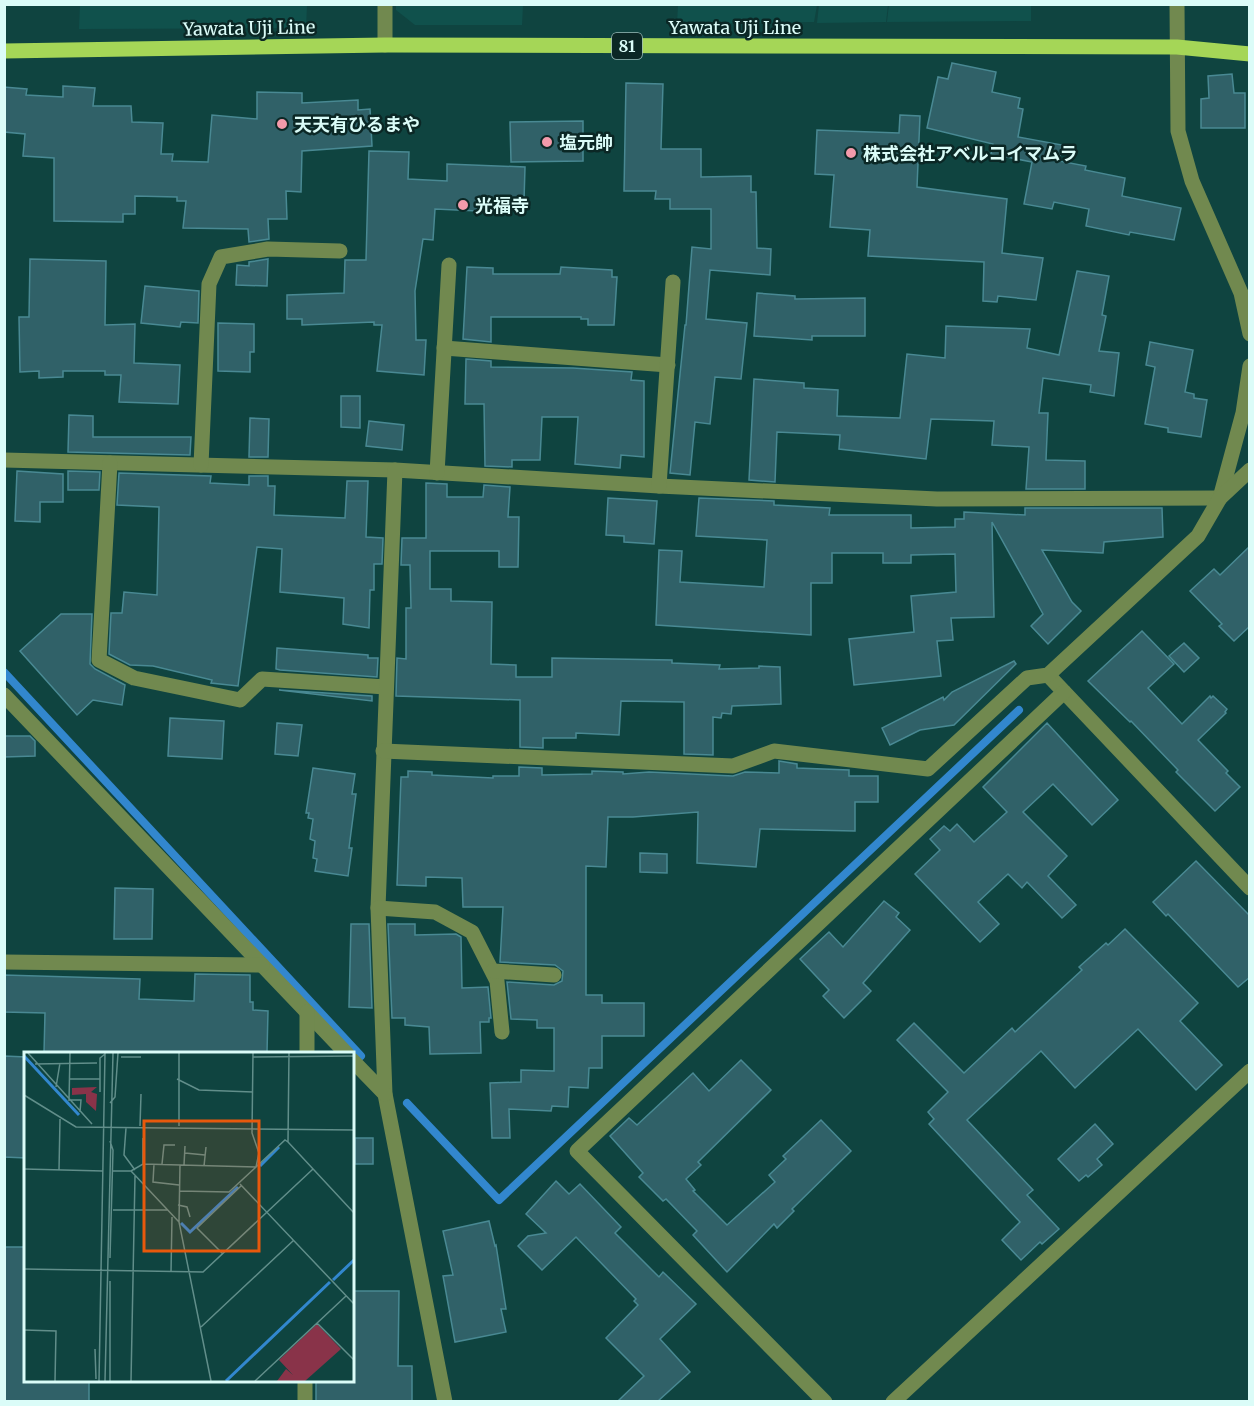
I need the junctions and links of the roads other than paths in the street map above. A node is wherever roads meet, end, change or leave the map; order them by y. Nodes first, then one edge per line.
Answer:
1 (385, 4) edge
2 (1177, 4) edge
3 (385, 45) junction
4 (1177, 47) junction
5 (4, 51) edge
6 (1250, 54) edge
7 (340, 252) dead end
8 (449, 265) dead end
9 (674, 282) dead end
10 (1250, 334) edge
11 (444, 348) junction
12 (668, 365) junction
13 (1250, 366) edge
14 (4, 460) edge
15 (110, 463) junction
16 (201, 465) junction
17 (395, 470) junction
18 (1250, 470) edge
19 (437, 473) junction
20 (659, 486) junction
21 (1220, 498) junction
22 (1048, 675) junction
23 (386, 687) junction
24 (1064, 692) junction
25 (4, 695) edge
26 (383, 751) junction
27 (1250, 888) edge
28 (378, 909) junction
29 (4, 962) edge
30 (262, 965) junction
31 (493, 971) junction
32 (554, 975) dead end
33 (307, 1012) junction
34 (502, 1032) dead end
35 (307, 1052) edge
36 (346, 1052) edge
37 (354, 1062) edge
38 (1250, 1071) edge
39 (385, 1094) junction
40 (305, 1382) edge
41 (304, 1401) edge
42 (446, 1401) edge
43 (825, 1401) edge
44 (893, 1401) edge

1 - 3 street
2 - 4 street
3 - 4 main road, Yawata Uji Line / 81
3 - 5 main road, Yawata Uji Line / 81
4 - 6 main road, Yawata Uji Line / 81
4 - 10 street
7 - 16 street
8 - 11 street
9 - 12 street
11 - 12 street
11 - 19 street
12 - 20 street
13 - 21 street
14 - 15 street
15 - 16 street
15 - 23 street
16 - 17 street
17 - 19 street
17 - 23 street
18 - 21 street
19 - 20 street
20 - 21 street
21 - 22 street
22 - 24 street
22 - 26 street
23 - 26 street
24 - 27 street
24 - 43 street
25 - 30 street
26 - 28 street
28 - 31 street
28 - 39 street
29 - 30 street
30 - 33 street
31 - 32 street
31 - 34 street
33 - 35 street
33 - 36 street
37 - 39 street
38 - 44 street
39 - 42 street
40 - 41 street

